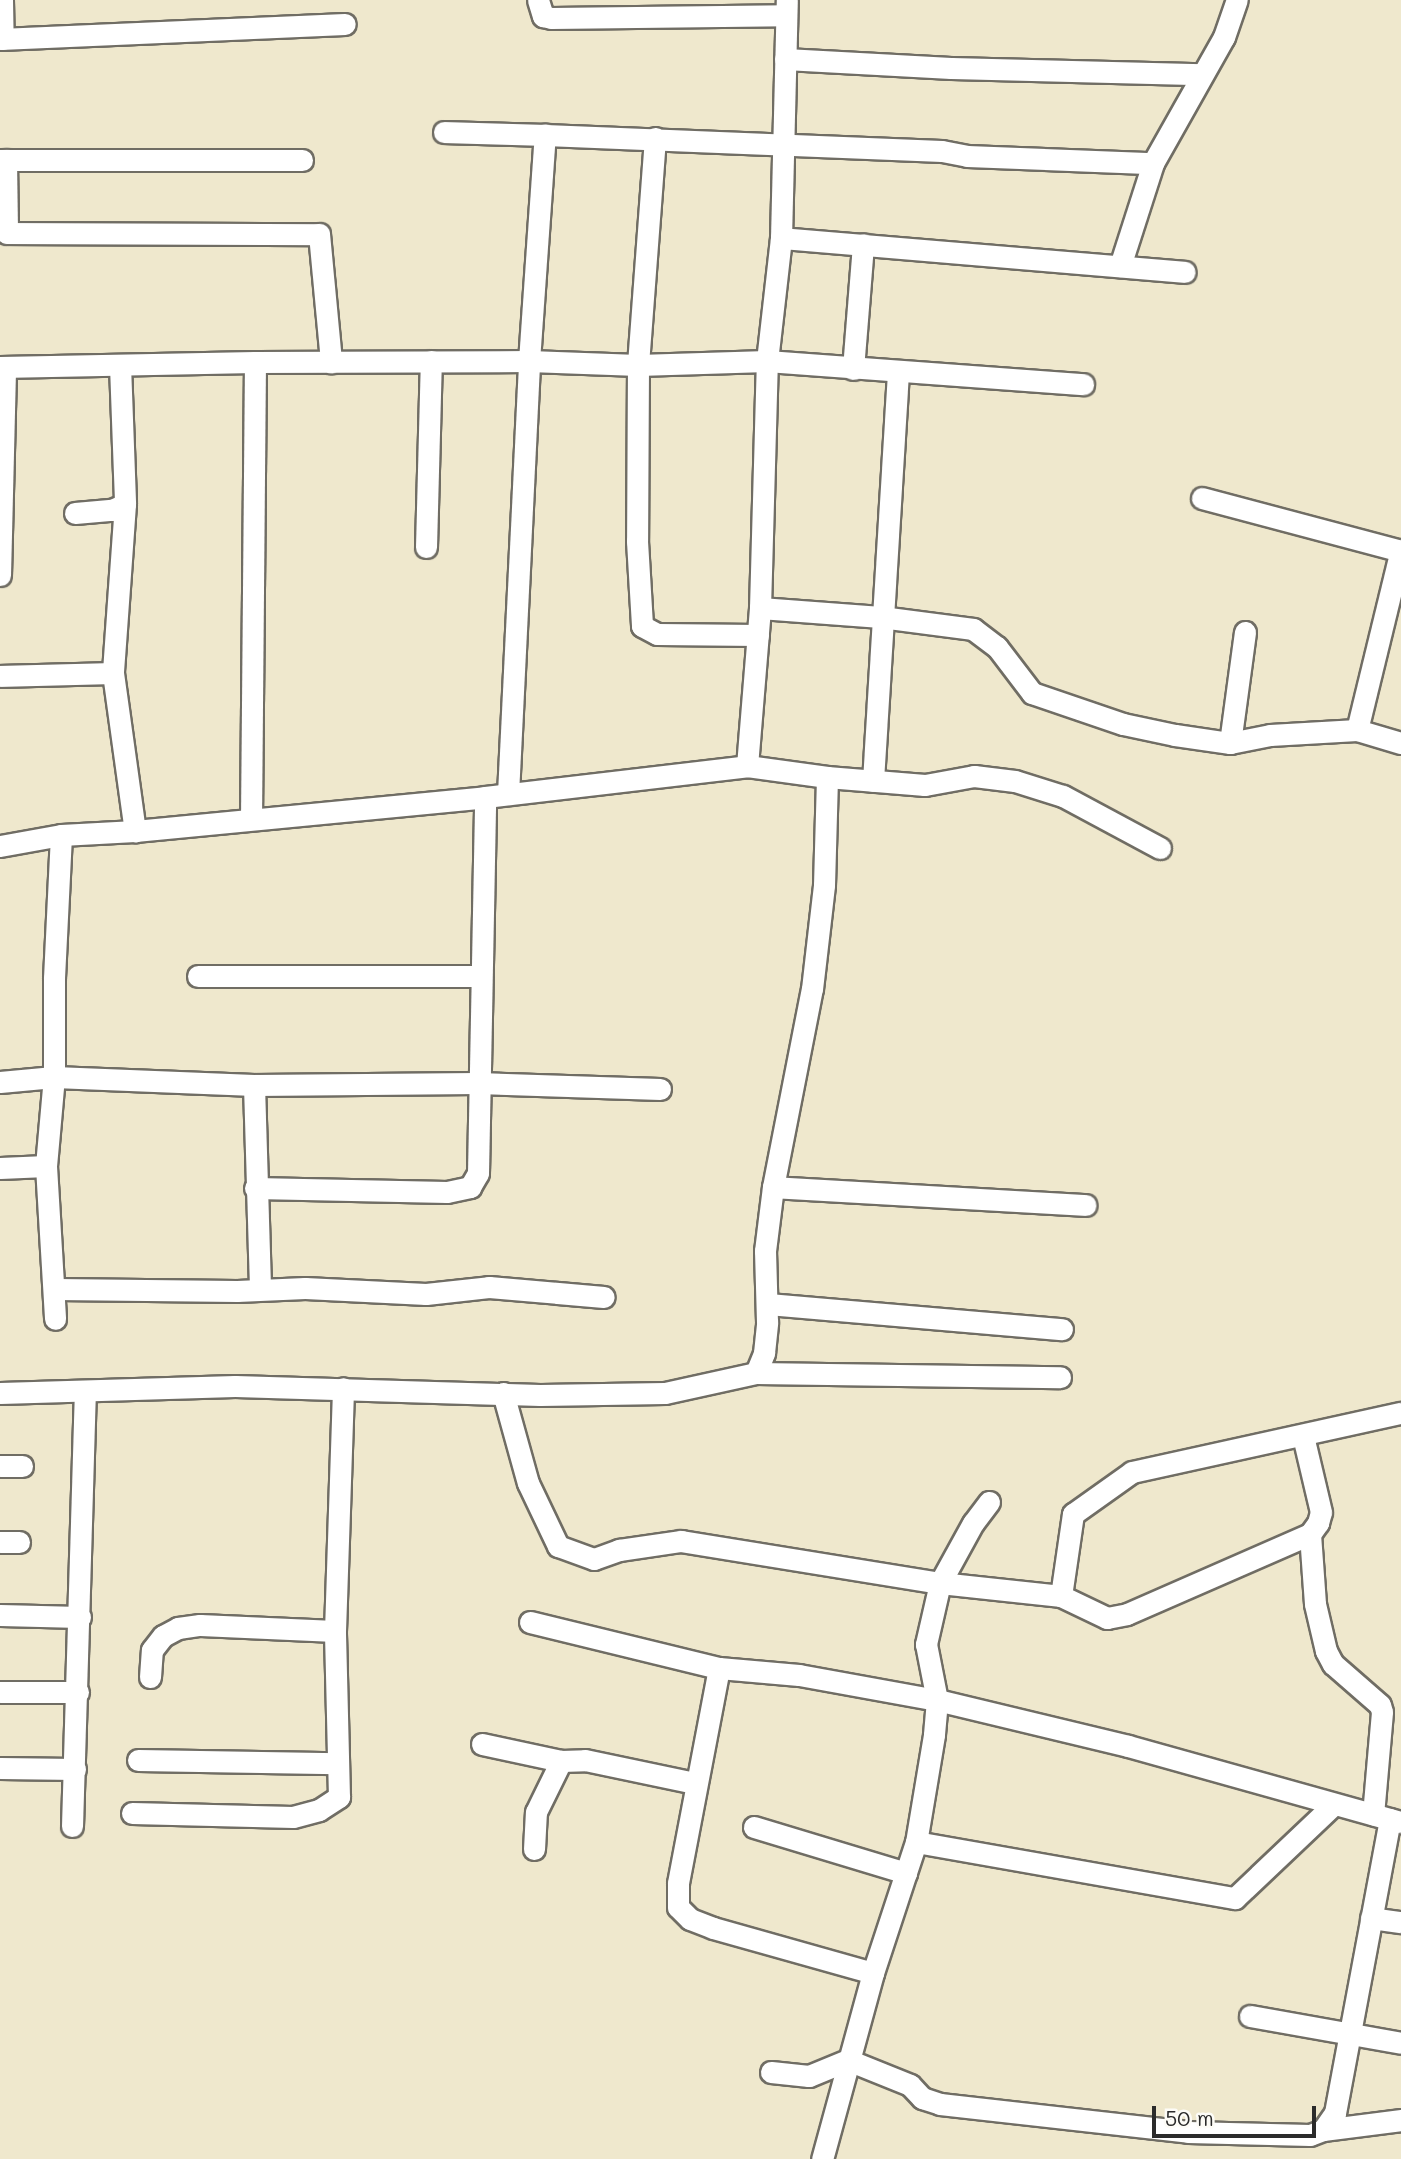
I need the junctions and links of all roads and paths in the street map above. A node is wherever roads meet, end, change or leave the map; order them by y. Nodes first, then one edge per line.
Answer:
1 (2, 0) edge
2 (538, 0) edge
3 (1237, 0) edge
4 (787, 7) edge
5 (345, 24) dead end
6 (1, 39) edge
7 (785, 59) junction
8 (1202, 74) junction
9 (444, 132) dead end
10 (545, 135) junction
11 (655, 138) junction
12 (783, 146) junction
13 (3, 160) edge
14 (302, 160) dead end
15 (1153, 163) junction
16 (4, 233) edge
17 (781, 237) junction
18 (863, 244) junction
19 (1120, 266) junction
20 (1185, 272) dead end
21 (431, 361) junction
22 (529, 361) junction
23 (767, 361) junction
24 (255, 362) junction
25 (331, 362) junction
26 (120, 365) junction
27 (638, 365) junction
28 (3, 368) edge
29 (853, 369) junction
30 (898, 372) junction
31 (1083, 384) dead end
32 (1, 436) edge
33 (1202, 498) dead end
34 (125, 505) junction
35 (75, 513) dead end
36 (426, 547) dead end
37 (1401, 551) edge
38 (0, 575) edge
39 (760, 608) junction
40 (881, 617) junction
41 (1245, 632) dead end
42 (758, 635) junction
43 (113, 673) junction
44 (0, 676) edge
45 (1357, 730) junction
46 (1230, 743) junction
47 (1401, 743) edge
48 (747, 766) junction
49 (827, 777) junction
50 (873, 782) junction
51 (508, 794) junction
52 (485, 797) junction
53 (251, 819) junction
54 (135, 831) junction
55 (61, 835) junction
56 (0, 846) edge
57 (1160, 848) dead end
58 (198, 976) dead end
59 (481, 976) junction
60 (54, 1077) junction
61 (0, 1082) edge
62 (478, 1083) junction
63 (254, 1085) junction
64 (660, 1089) dead end
65 (46, 1166) junction
66 (0, 1168) edge
67 (773, 1187) junction
68 (255, 1188) junction
69 (1085, 1205) dead end
70 (260, 1288) junction
71 (55, 1289) junction
72 (604, 1297) dead end
73 (768, 1304) junction
74 (55, 1319) dead end
75 (1062, 1329) dead end
76 (756, 1373) junction
77 (1060, 1377) dead end
78 (343, 1388) junction
79 (85, 1392) junction
80 (0, 1393) edge
81 (503, 1393) junction
82 (1401, 1413) edge
83 (1303, 1436) junction
84 (0, 1466) edge
85 (22, 1466) dead end
86 (989, 1502) dead end
87 (1310, 1534) junction
88 (940, 1583) junction
89 (1061, 1596) junction
90 (0, 1615) edge
91 (80, 1617) junction
92 (530, 1622) dead end
93 (335, 1631) junction
94 (719, 1668) junction
95 (150, 1677) dead end
96 (0, 1692) edge
97 (78, 1692) junction
98 (937, 1700) junction
99 (482, 1744) dead end
100 (138, 1760) dead end
101 (561, 1760) junction
102 (338, 1763) junction
103 (0, 1768) edge
104 (75, 1769) junction
105 (695, 1783) junction
106 (1333, 1805) junction
107 (132, 1813) dead end
108 (1388, 1818) edge
109 (72, 1826) dead end
110 (754, 1827) dead end
111 (916, 1842) junction
112 (534, 1849) dead end
113 (906, 1873) junction
114 (1371, 1918) junction
115 (1401, 1922) edge
116 (873, 1973) junction
117 (1250, 2016) dead end
118 (1349, 2036) junction
119 (1401, 2043) edge
120 (848, 2060) junction
121 (771, 2072) dead end
122 (1401, 2120) edge
123 (1323, 2130) junction
124 (822, 2159) edge

1 - 6 street
2 - 4 street
3 - 8 street
4 - 7 street
5 - 6 street
7 - 8 street
7 - 12 street
8 - 15 street
9 - 10 street
10 - 11 street
10 - 22 street
11 - 12 street
11 - 27 street
12 - 15 street
12 - 17 street
13 - 14 street
13 - 16 street
15 - 19 street
16 - 25 street
17 - 18 street
17 - 23 street
18 - 19 street
18 - 29 street
19 - 20 street
21 - 22 street
21 - 25 street
21 - 36 street
22 - 27 street
22 - 51 street
23 - 27 street
23 - 29 street
23 - 39 street
24 - 25 street
24 - 26 street
24 - 53 street
26 - 28 street
26 - 34 street
27 - 42 street
28 - 32 street
29 - 30 street
30 - 31 street
30 - 40 street
32 - 38 street
33 - 37 street
34 - 35 street
34 - 43 street
37 - 45 street
39 - 40 street
39 - 42 street
40 - 46 street
40 - 50 street
41 - 46 street
42 - 48 street
43 - 44 street
43 - 54 street
45 - 46 street
45 - 47 street
48 - 49 street
48 - 51 street
49 - 50 street
49 - 67 street
50 - 57 street
51 - 52 street
52 - 53 street
52 - 59 street
53 - 54 street
54 - 55 street
55 - 56 street
55 - 60 street
58 - 59 street
59 - 62 street
60 - 61 street
60 - 63 street
60 - 65 street
62 - 63 street
62 - 64 street
62 - 68 street
63 - 68 street
65 - 66 street
65 - 71 street
67 - 69 street
67 - 73 street
68 - 70 street
70 - 71 street
70 - 72 street
71 - 74 street
73 - 75 street
73 - 76 street
76 - 77 street
76 - 81 street
78 - 79 street
78 - 81 street
78 - 93 street
79 - 80 street
79 - 91 street
81 - 88 street
82 - 83 street
83 - 87 street
83 - 89 street
84 - 85 street
86 - 88 street
87 - 89 street
87 - 108 street
88 - 89 street
88 - 98 street
90 - 91 street
91 - 97 street
92 - 94 street
93 - 95 street
93 - 102 street
94 - 98 street
94 - 105 street
96 - 97 street
97 - 104 street
98 - 106 street
98 - 111 street
99 - 101 street
100 - 102 street
101 - 105 street
101 - 112 street
102 - 107 street
103 - 104 street
104 - 109 street
105 - 116 street
106 - 108 street
106 - 111 street
108 - 114 street
110 - 113 street
111 - 113 street
113 - 116 street
114 - 115 street
114 - 118 street
116 - 120 street
117 - 118 street
118 - 119 street
118 - 123 street
120 - 121 street
120 - 123 street
120 - 124 street
122 - 123 street

